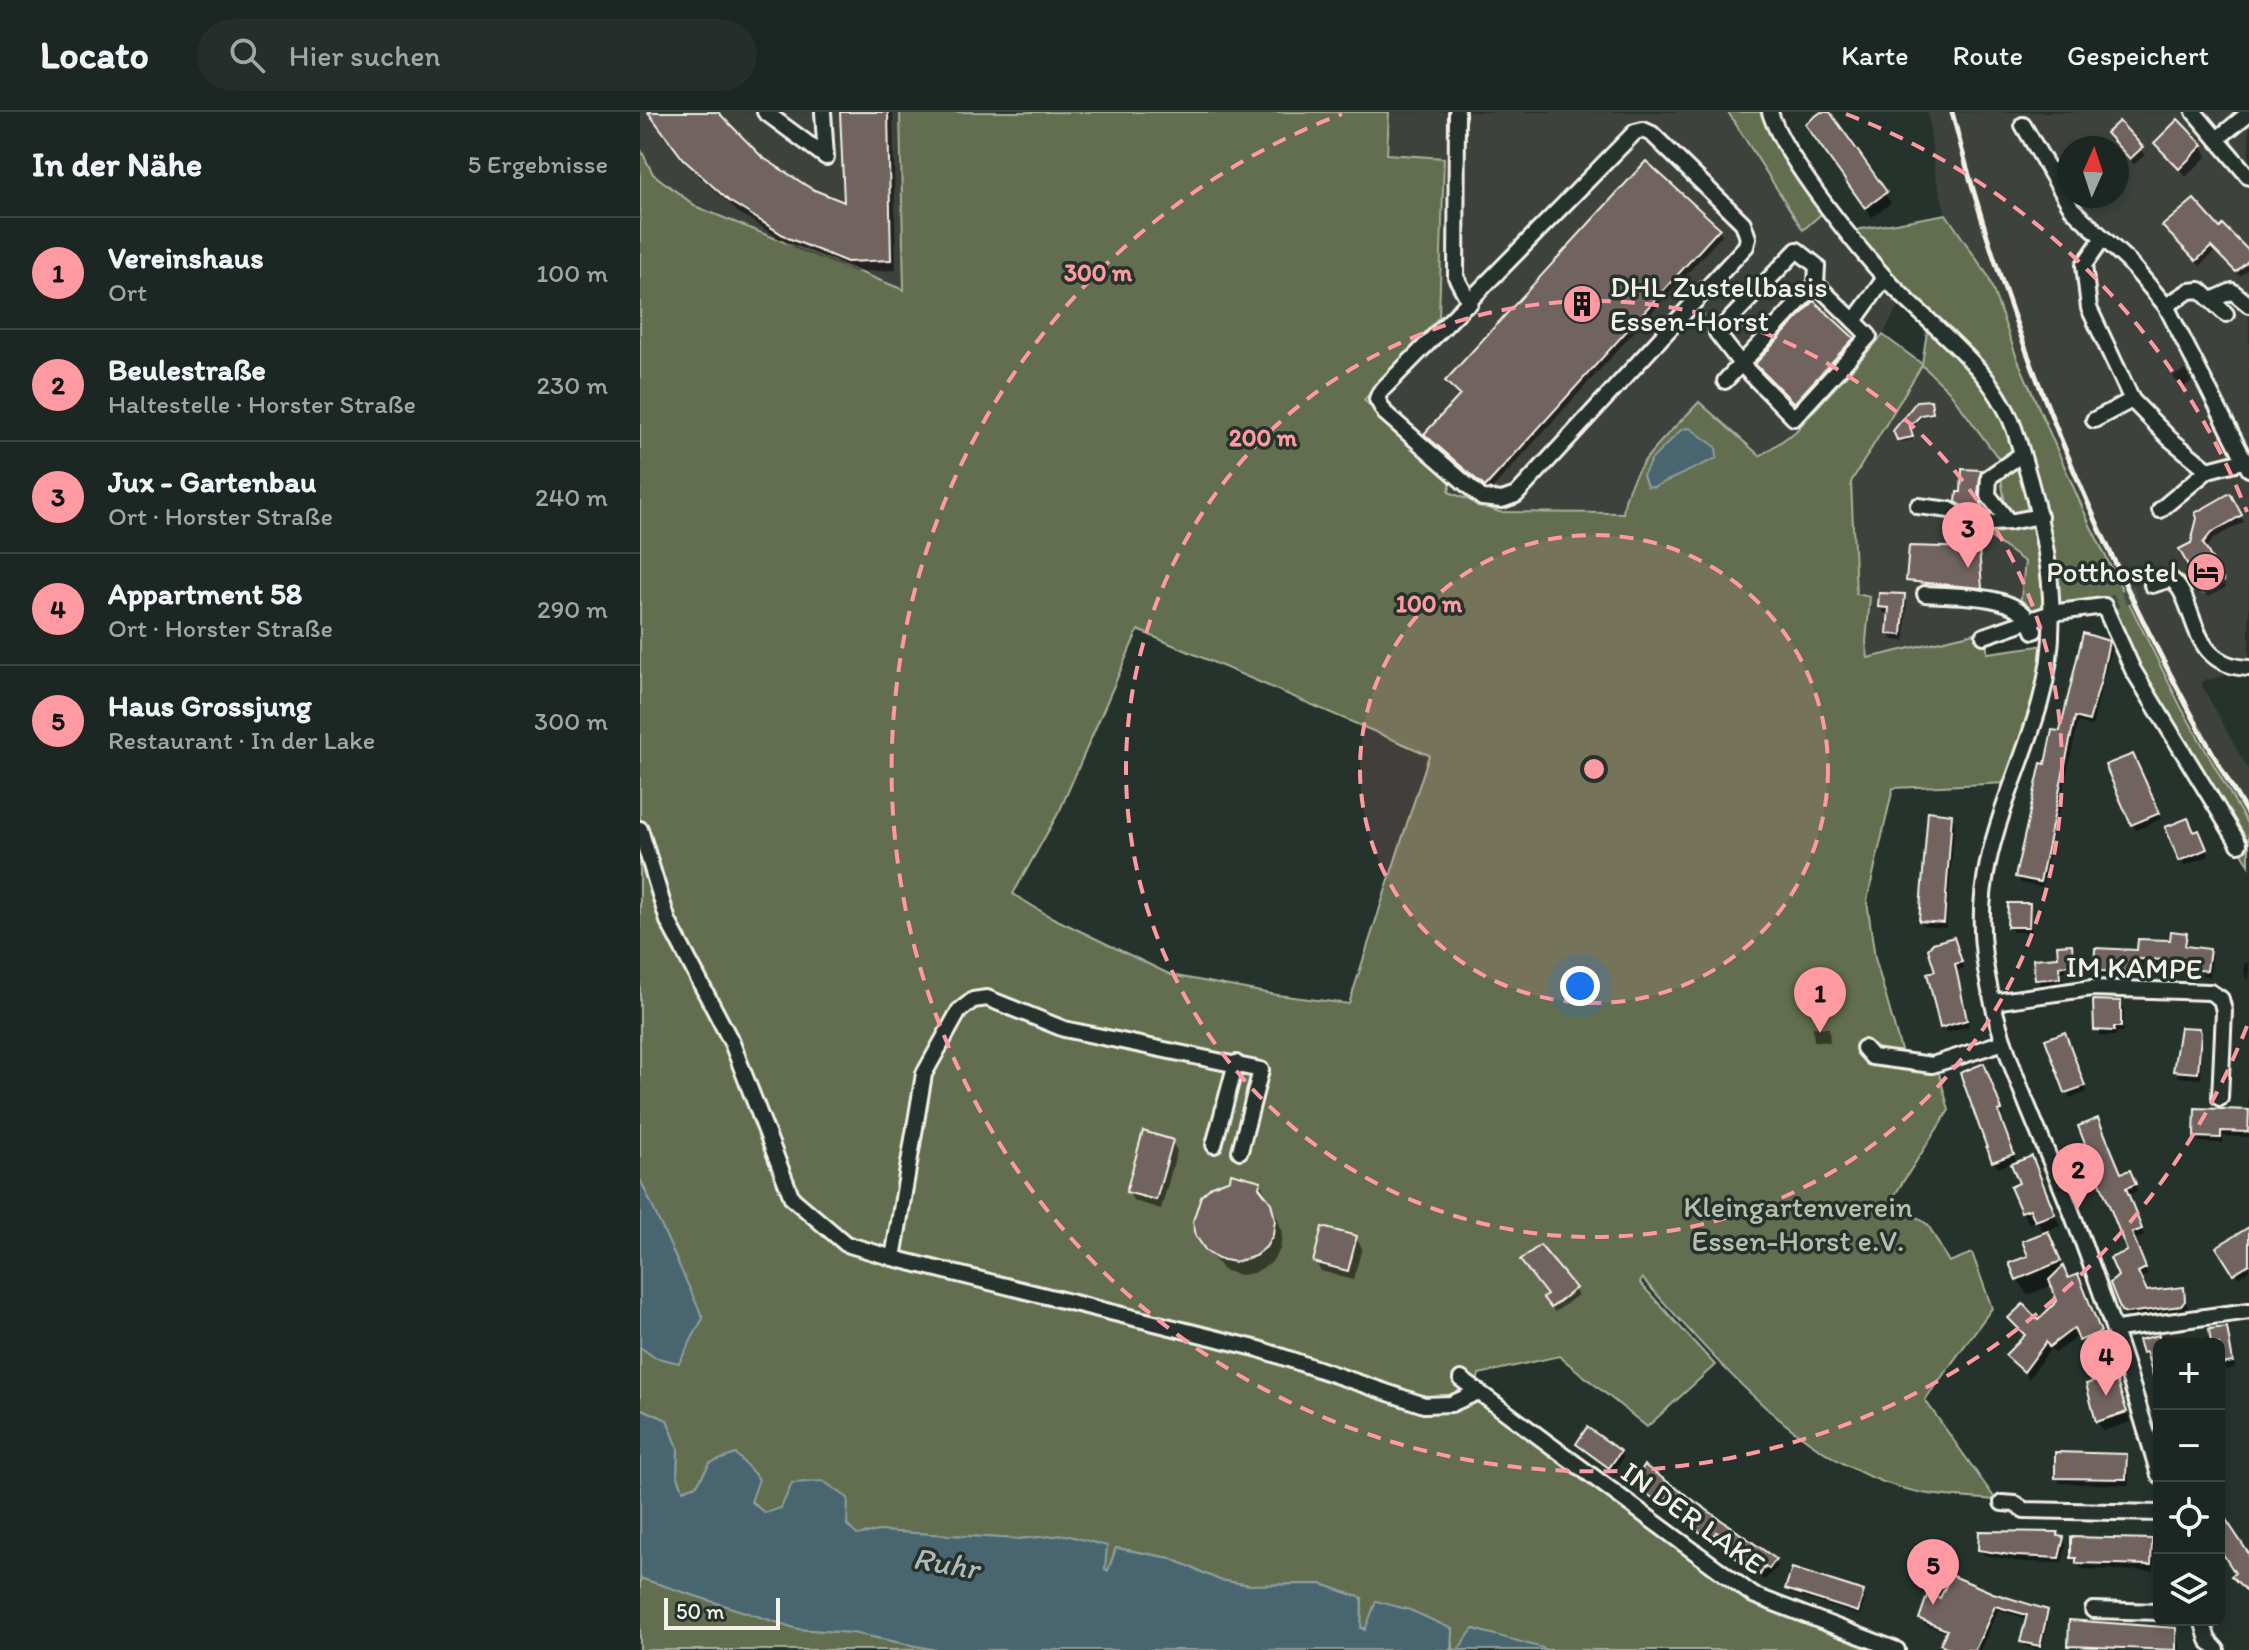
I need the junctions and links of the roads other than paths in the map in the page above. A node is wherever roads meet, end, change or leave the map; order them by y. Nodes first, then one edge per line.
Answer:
1 (765, 112) edge
2 (823, 112) edge
3 (1457, 112) edge
4 (1770, 112) edge
5 (2194, 112) edge
6 (2246, 121) edge
7 (2023, 125) dead end
8 (2217, 139) junction
9 (2249, 177) edge
10 (2102, 239) junction
11 (1885, 278) junction
12 (1816, 284) junction
13 (2212, 300) junction
14 (1470, 303) junction
15 (2249, 305) edge
16 (2166, 306) junction
17 (2226, 314) dead end
18 (1854, 321) junction
19 (1741, 364) junction
20 (1725, 381) dead end
21 (2132, 400) junction
22 (2094, 420) dead end
23 (2022, 454) junction
24 (2246, 465) edge
25 (2208, 470) junction
26 (1918, 506) dead end
27 (2160, 510) dead end
28 (2040, 516) junction
29 (2009, 522) junction
30 (2152, 585) tunnel mouth
31 (1925, 594) dead end
32 (2051, 613) junction
33 (2033, 625) junction
34 (1984, 636) dead end
35 (2249, 668) edge
36 (640, 829) edge
37 (2239, 844) dead end
38 (1993, 1002) junction
39 (2004, 1042) junction
40 (1864, 1048) dead end
41 (1236, 1063) junction
42 (2220, 1098) dead end
43 (1214, 1145) dead end
44 (1240, 1151) dead end
45 (893, 1258) junction
46 (2249, 1311) edge
47 (2117, 1329) junction
48 (1461, 1379) dead end
49 (1478, 1392) junction
50 (2153, 1454) edge
51 (2002, 1503) dead end
52 (2153, 1513) edge
53 (2093, 1610) dead end
54 (2153, 1612) edge
55 (2204, 1626) edge
56 (2210, 1647) edge
57 (1897, 1650) edge

1 - 2 street
3 - 14 street
4 - 11 street
5 - 8 street
6 - 8 street
7 - 10 street
8 - 9 street
10 - 16 street
10 - 21 street
11 - 18 street
11 - 23 street
12 - 18 street
12 - 19 street
12 - 19 street
13 - 15 street
13 - 16 street
13 - 17 street
14 - 14 street
16 - 24 street
18 - 19 street
19 - 20 street
21 - 22 street
21 - 25 street
23 - 28 street
23 - 29 street
24 - 25 street
25 - 27 street
26 - 29 street
28 - 29 street
28 - 32 street
30 - 35 street
31 - 33 street
32 - 33 street
32 - 37 street
32 - 38 street
33 - 34 street
36 - 45 street
38 - 39 street
38 - 42 street, IM KAMPE
39 - 40 street
39 - 47 street
41 - 43 street
41 - 44 street
41 - 45 street
45 - 49 street
46 - 47 street
47 - 50 street
48 - 49 street, IN DER LAKE
49 - 57 street, IN DER LAKE
51 - 52 street
53 - 54 street
55 - 56 street

